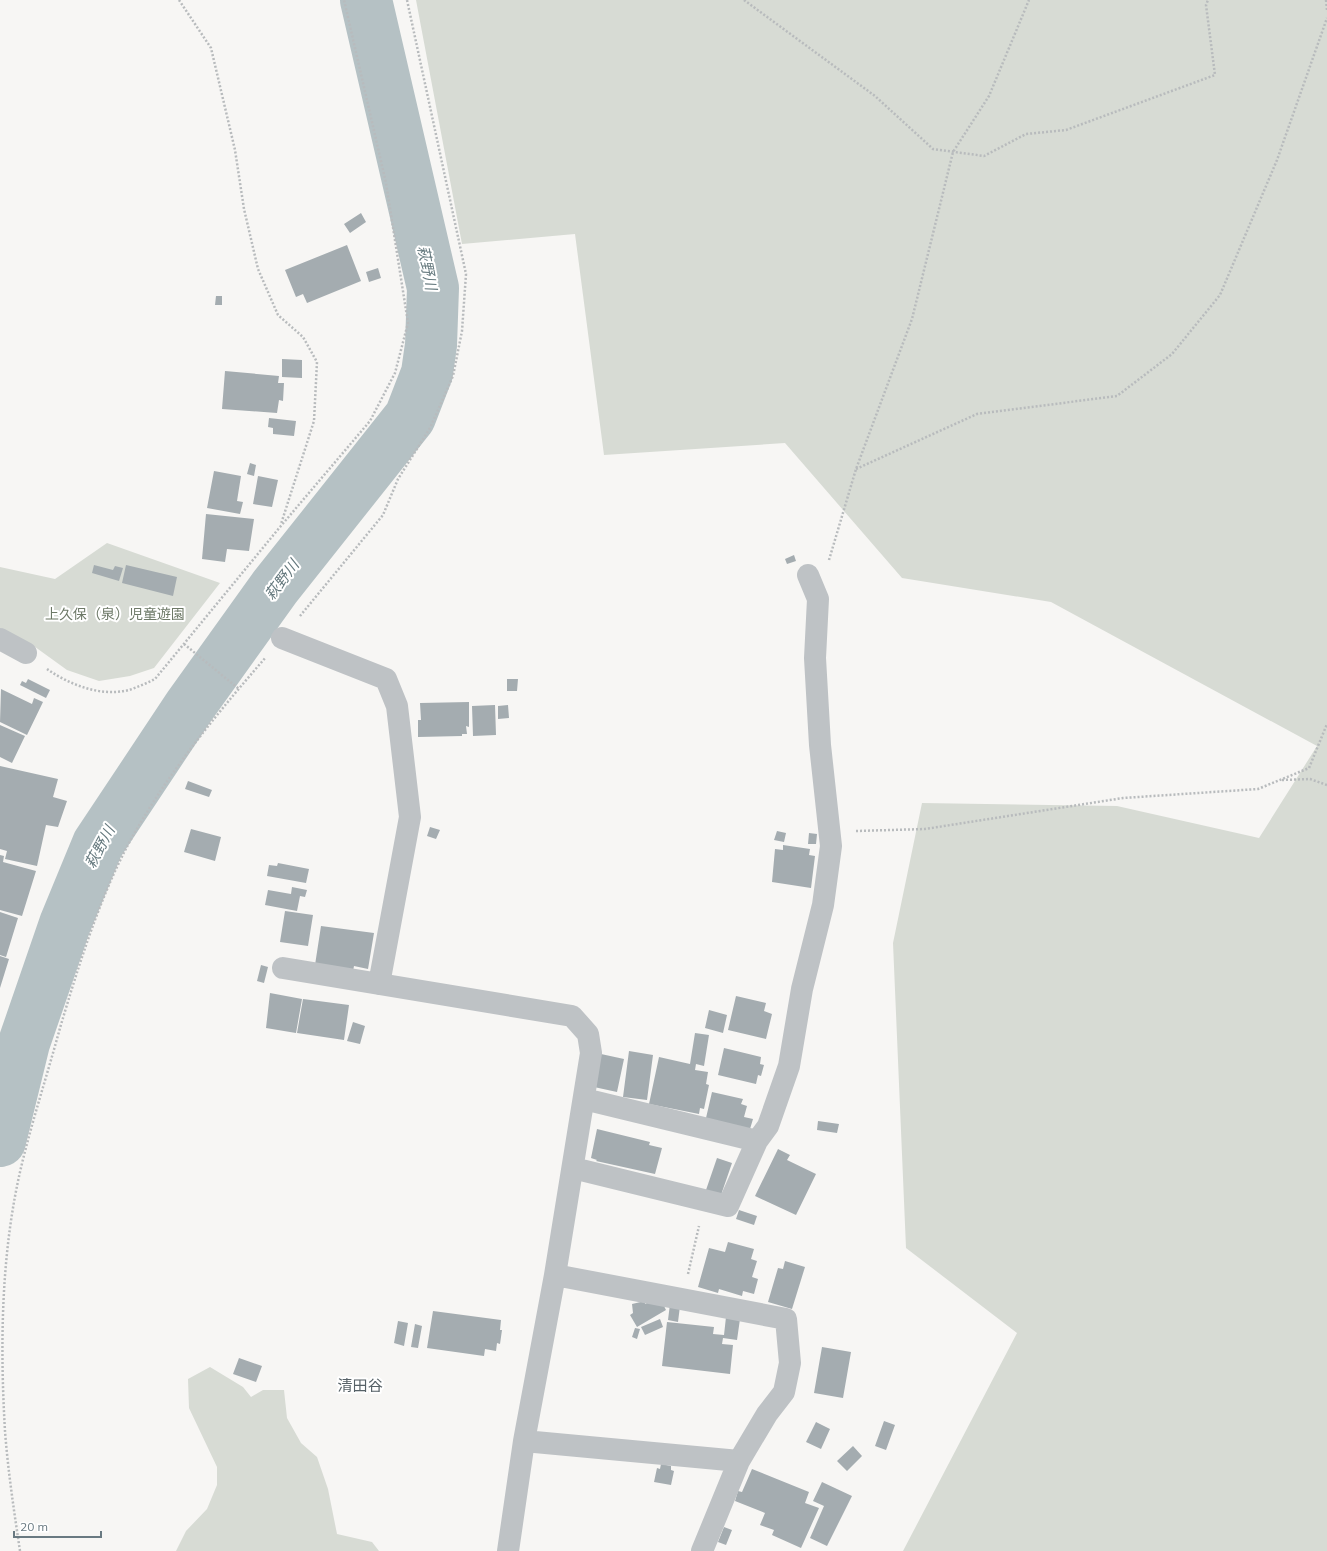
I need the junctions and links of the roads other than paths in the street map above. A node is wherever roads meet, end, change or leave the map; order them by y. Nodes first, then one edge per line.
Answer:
1 (808, 575) dead end
2 (282, 638) road end
3 (0, 639) edge
4 (26, 653) road end
5 (283, 968) dead end
6 (379, 984) junction
7 (584, 1099) junction
8 (757, 1141) junction
9 (573, 1168) junction
10 (555, 1275) junction
11 (524, 1441) junction
12 (739, 1461) junction
13 (508, 1551) edge
14 (702, 1551) edge

1 - 8 street
2 - 6 street
3 - 4 street
5 - 6 street
6 - 7 street
7 - 8 street
7 - 9 street
8 - 9 street
9 - 10 street
10 - 11 street
10 - 12 street
11 - 12 street
11 - 13 street
12 - 14 street

